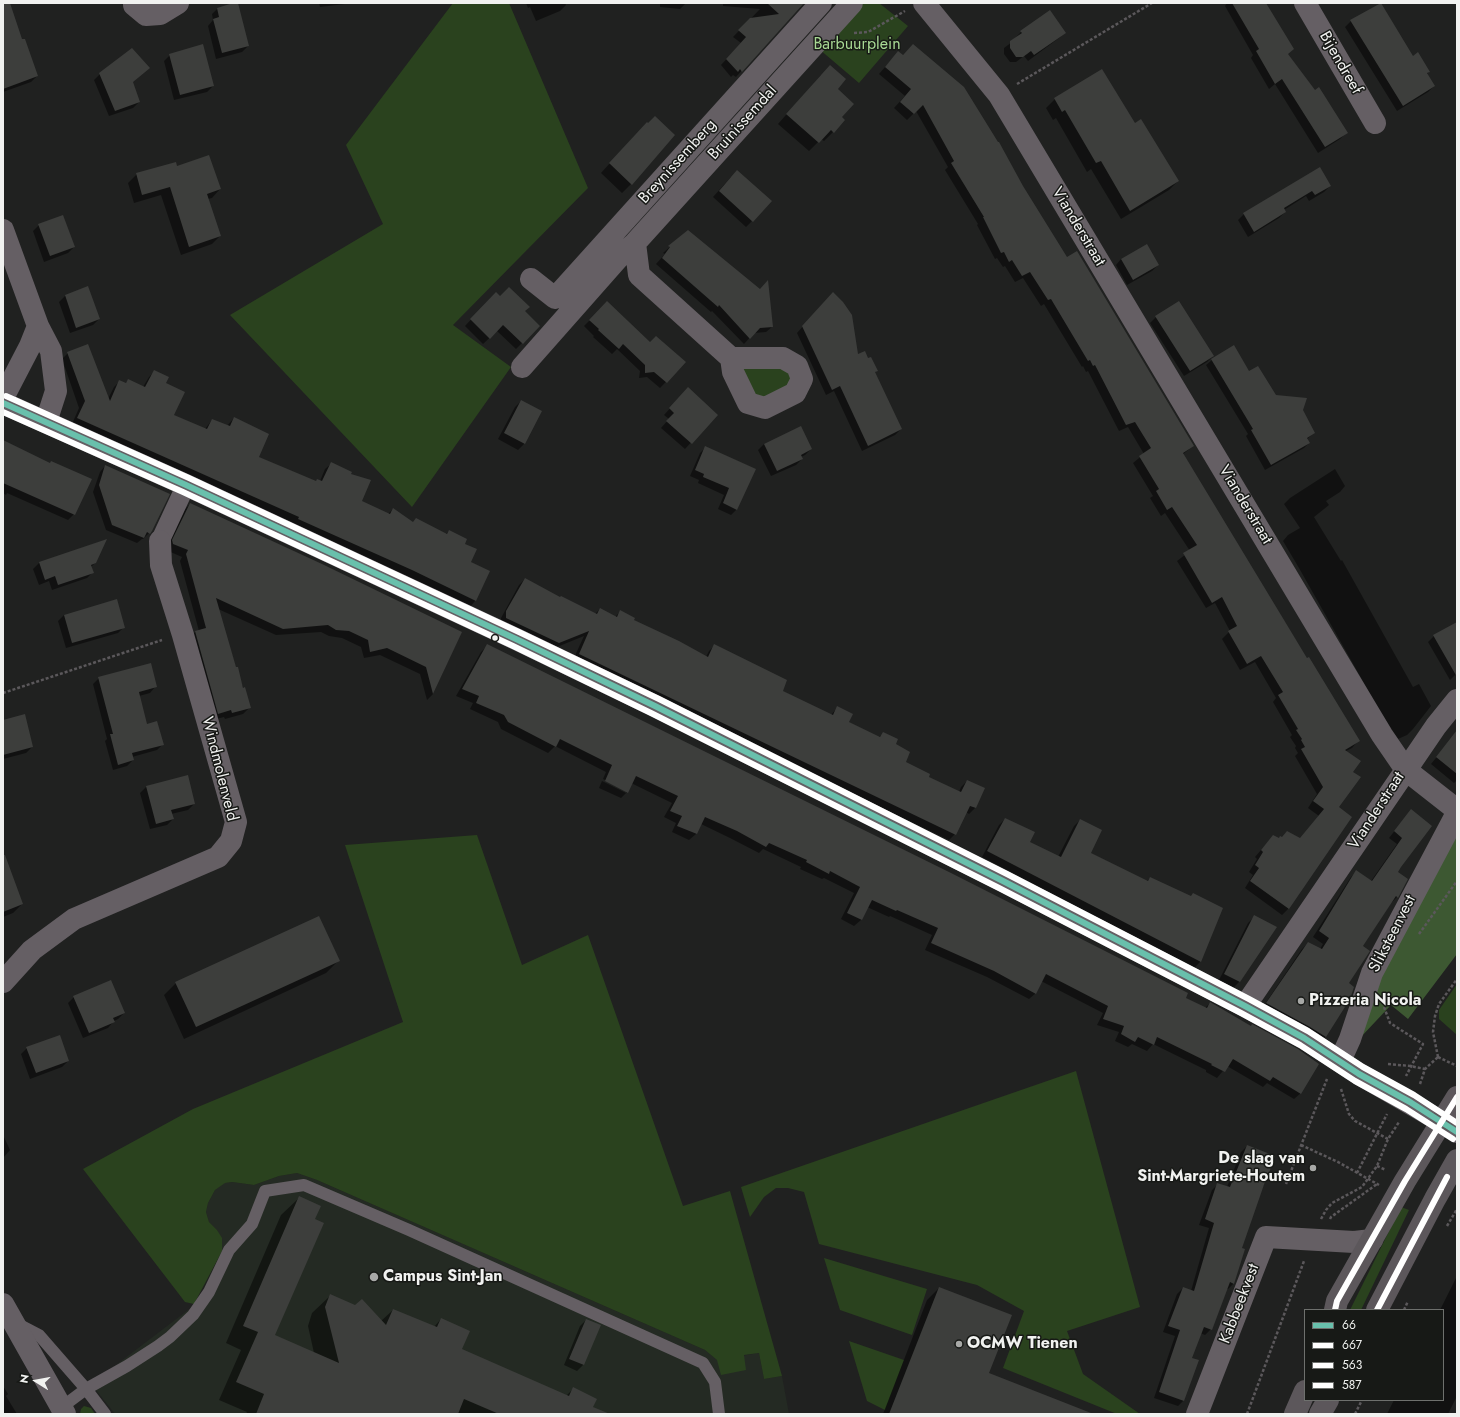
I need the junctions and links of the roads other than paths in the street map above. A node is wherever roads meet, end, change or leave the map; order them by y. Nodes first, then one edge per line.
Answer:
1 (134, 3) edge
2 (178, 3) edge
3 (821, 3) edge
4 (852, 3) edge
5 (1305, 3) edge
6 (915, 6) edge
7 (1375, 123) dead end
8 (3, 230) edge
9 (635, 243) junction
10 (532, 279) dead end
11 (38, 326) junction
12 (731, 358) dead end
13 (522, 367) dead end
14 (3, 398) edge
15 (3, 403) edge
16 (46, 422) junction
17 (186, 485) junction
18 (160, 541) joint
19 (1457, 700) edge
20 (1406, 770) junction
21 (1457, 812) edge
22 (3, 982) edge
23 (1245, 1006) junction
24 (1340, 1061) junction
25 (1457, 1097) edge
26 (1450, 1127) edge
27 (1457, 1160) edge
28 (1372, 1240) junction
29 (3, 1304) edge
30 (1335, 1309) edge
31 (1378, 1309) edge
32 (14, 1322) junction
33 (86, 1389) junction
34 (1304, 1393) edge
35 (1327, 1401) edge
36 (64, 1410) edge
37 (105, 1414) edge
38 (719, 1414) edge
39 (1197, 1414) edge
40 (1295, 1414) edge
41 (1320, 1414) edge

1 - 2 street
3 - 10 street, Breynissemberg
4 - 9 street, Bruinissemdal
5 - 7 street, Bijendreef
6 - 20 street, Vianderstraat
8 - 11 street
9 - 12 street
9 - 13 street, Bruinissemdal
11 - 14 street
11 - 16 street
15 - 16 street
16 - 17 street
17 - 18 street, Windmolenveld
17 - 23 street
18 - 22 street, Windmolenveld
19 - 20 street
20 - 21 street, Sliksteenvest
20 - 23 street, Vianderstraat
21 - 24 street, Sliksteenvest
23 - 24 street
24 - 26 street
25 - 26 main road
26 - 28 main road
27 - 31 main road
28 - 30 main road
28 - 39 street, Kabbeekvest
29 - 32 street
32 - 33 lane
32 - 36 street
33 - 36 lane
33 - 37 lane
33 - 38 lane
34 - 40 main road
35 - 41 main road

